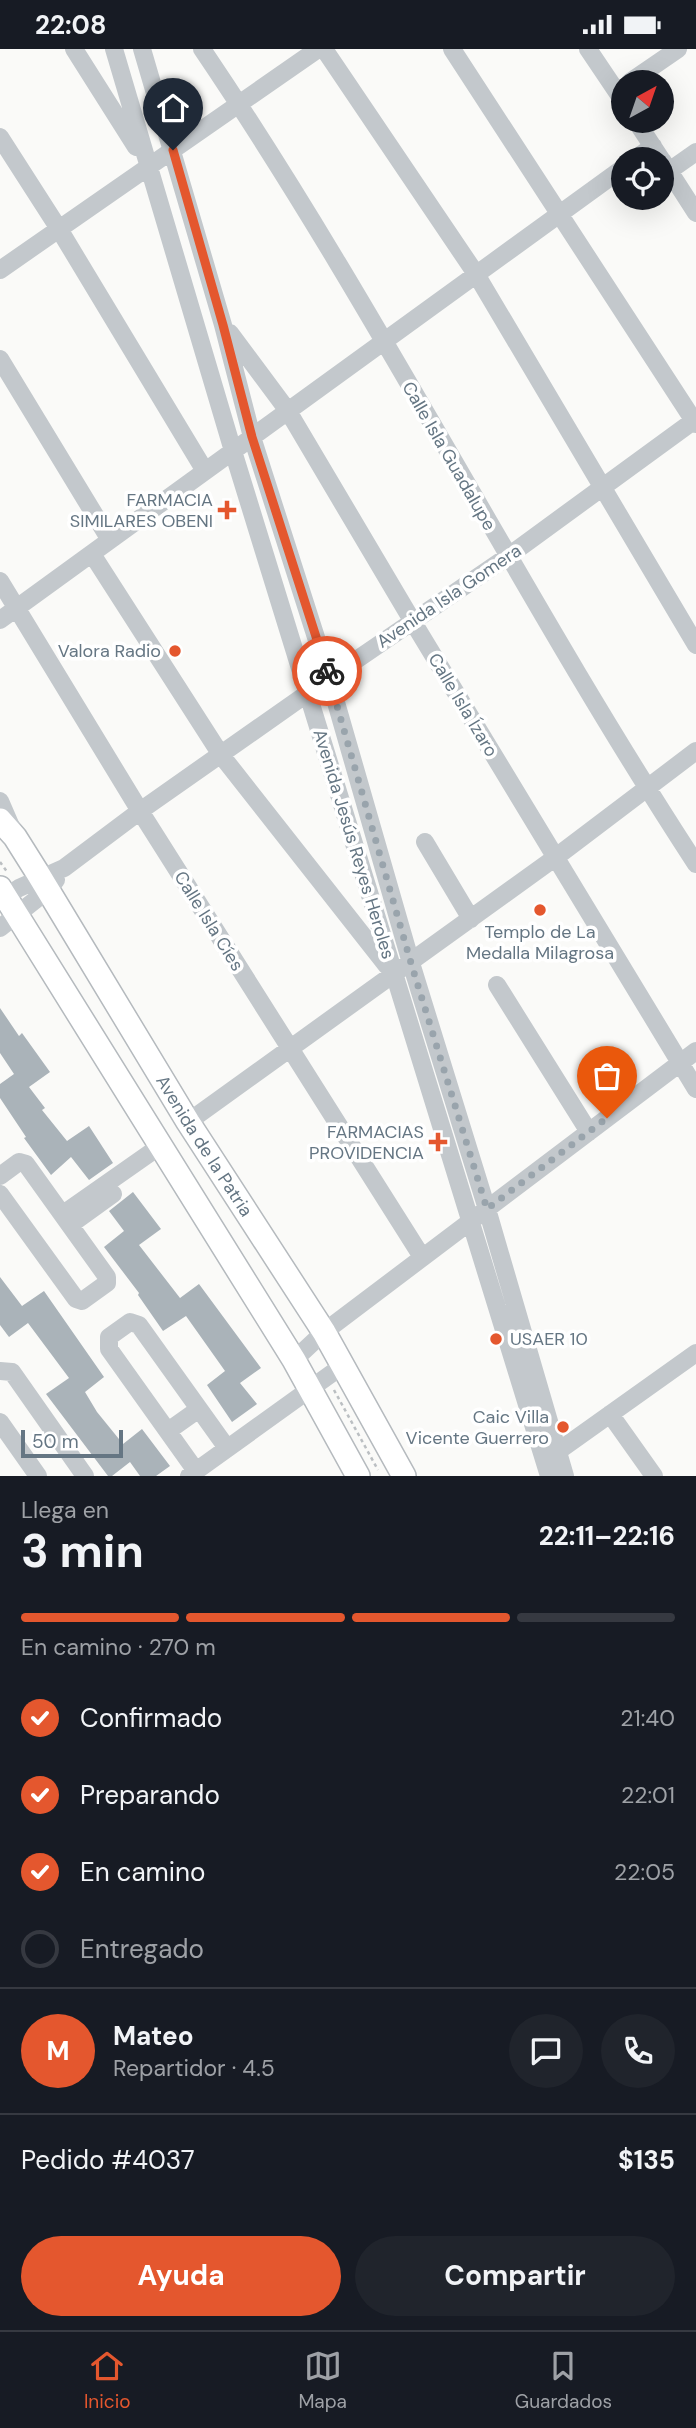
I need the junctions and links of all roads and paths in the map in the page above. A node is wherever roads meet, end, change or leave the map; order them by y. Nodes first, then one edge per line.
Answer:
1 (74, 49) edge
2 (114, 49) edge
3 (142, 49) edge
4 (202, 49) edge
5 (318, 49) edge
6 (324, 49) edge
7 (452, 49) edge
8 (588, 49) edge
9 (678, 49) edge
10 (650, 70) edge
11 (611, 77) edge
12 (239, 104) junction
13 (0, 137) edge
14 (173, 150) junction
15 (696, 152) edge
16 (674, 156) edge
17 (148, 167) junction
18 (611, 177) edge
19 (674, 179) edge
20 (561, 213) junction
21 (696, 213) edge
22 (59, 229) junction
23 (0, 270) edge
24 (476, 274) junction
25 (223, 325) junction
26 (384, 342) junction
27 (0, 359) edge
28 (288, 411) junction
29 (695, 421) edge
30 (252, 437) junction
31 (233, 451) junction
32 (205, 471) junction
33 (603, 487) junction
34 (110, 540) junction
35 (92, 554) junction
36 (507, 557) junction
37 (0, 582) edge
38 (16, 608) junction
39 (0, 620) edge
40 (413, 622) junction
41 (696, 645) edge
42 (329, 678) junction
43 (308, 693) junction
44 (696, 751) edge
45 (220, 755) junction
46 (647, 789) junction
47 (0, 801) edge
48 (140, 811) junction
49 (8, 829) edge
50 (425, 842) dead end
51 (556, 857) junction
52 (696, 864) edge
53 (44, 884) junction
54 (2, 895) edge
55 (471, 919) junction
56 (8, 922) edge
57 (411, 963) junction
58 (394, 975) junction
59 (497, 985) dead end
60 (291, 1050) junction
61 (696, 1051) edge
62 (680, 1063) junction
63 (696, 1089) edge
64 (188, 1122) junction
65 (589, 1132) junction
66 (163, 1151) junction
67 (0, 1176) edge
68 (0, 1194) edge
69 (487, 1209) junction
70 (66, 1219) junction
71 (471, 1221) junction
72 (422, 1257) junction
73 (324, 1332) junction
74 (696, 1353) edge
75 (294, 1360) junction
76 (342, 1366) junction
77 (0, 1371) edge
78 (310, 1389) junction
79 (199, 1409) junction
80 (610, 1414) junction
81 (0, 1422) edge
82 (168, 1431) junction
83 (227, 1448) junction
84 (551, 1462) edge
85 (192, 1473) edge
86 (38, 1476) edge
87 (85, 1476) edge
88 (358, 1476) edge
89 (404, 1476) edge
90 (565, 1476) edge
91 (654, 1476) edge

1 - 17 street
2 - 17 street, Avenida Jesús Reyes Heroles
3 - 14 street, Avenida Jesús Reyes Heroles
4 - 12 street, Calle Isla Guadalupe
5 - 12 street
6 - 24 street
7 - 20 street
8 - 11 street
9 - 10 street
12 - 14 street
12 - 26 street, Calle Isla Guadalupe
13 - 22 street
14 - 17 street
14 - 25 street, Avenida Jesús Reyes Heroles
15 - 16 street
17 - 22 street
17 - 31 street, Avenida Jesús Reyes Heroles
18 - 20 street
19 - 21 street
20 - 24 street
20 - 29 street
22 - 23 street
22 - 32 street
24 - 26 street
24 - 33 street
25 - 28 street, Calle Isla Ízaro
25 - 30 street, Avenida Jesús Reyes Heroles
26 - 28 street
26 - 36 street, Calle Isla Guadalupe
27 - 34 street
28 - 30 street
28 - 40 street, Calle Isla Ízaro
29 - 33 street, Avenida Isla Gomera
30 - 31 street
30 - 42 street, Avenida Jesús Reyes Heroles
31 - 32 street
31 - 43 street, Avenida Jesús Reyes Heroles
32 - 34 street
33 - 36 street, Avenida Isla Gomera
33 - 41 street
34 - 35 street
35 - 38 street
35 - 45 street
36 - 40 street, Avenida Isla Gomera
36 - 46 street, Calle Isla Guadalupe
37 - 38 street, Calle Isla Cíes
38 - 39 street
38 - 48 street, Calle Isla Cíes
40 - 42 street, Avenida Isla Gomera
40 - 51 street, Calle Isla Ízaro
42 - 43 street, Avenida Isla Gomera
42 - 57 street, Avenida Jesús Reyes Heroles
43 - 45 street, Avenida Isla Gomera
43 - 58 street, Avenida Jesús Reyes Heroles
44 - 46 street
45 - 48 street, Avenida Isla Gomera
45 - 58 street
46 - 51 street
46 - 52 street, Calle Isla Guadalupe
47 - 49 street
48 - 53 street, Avenida Isla Gomera
48 - 60 street, Calle Isla Cíes
49 - 53 main road, Avenida de la Patria
50 - 55 street
51 - 55 street
51 - 62 street, Calle Isla Ízaro
53 - 54 street, Avenida Isla Gomera
53 - 56 street, Avenida Isla Gomera
53 - 64 main road, Avenida de la Patria
54 - 56 main road
55 - 57 street
56 - 66 main road
57 - 58 street
57 - 69 street, Avenida Jesús Reyes Heroles
58 - 60 street
58 - 71 street, Avenida Jesús Reyes Heroles
59 - 65 street
60 - 64 street
60 - 72 street, Calle Isla Cíes
61 - 62 street
62 - 63 street, Calle Isla Ízaro
62 - 65 street
64 - 73 main road, Avenida de la Patria
65 - 69 street
66 - 70 street
66 - 75 main road
67 - 70 street
68 - 70 street
69 - 71 street
69 - 84 street, Avenida Jesús Reyes Heroles
71 - 72 street
71 - 84 street, Avenida Jesús Reyes Heroles
72 - 73 street
73 - 75 street
73 - 76 main road, Avenida de la Patria
74 - 80 street
75 - 78 main road
76 - 78 street
76 - 89 main road, Avenida de la Patria
77 - 87 street
78 - 83 street
78 - 88 main road
79 - 82 street
79 - 82 street
79 - 83 street
80 - 84 street
80 - 91 street
81 - 86 street
82 - 85 street
83 - 85 street
84 - 90 street, Avenida Jesús Reyes Heroles

